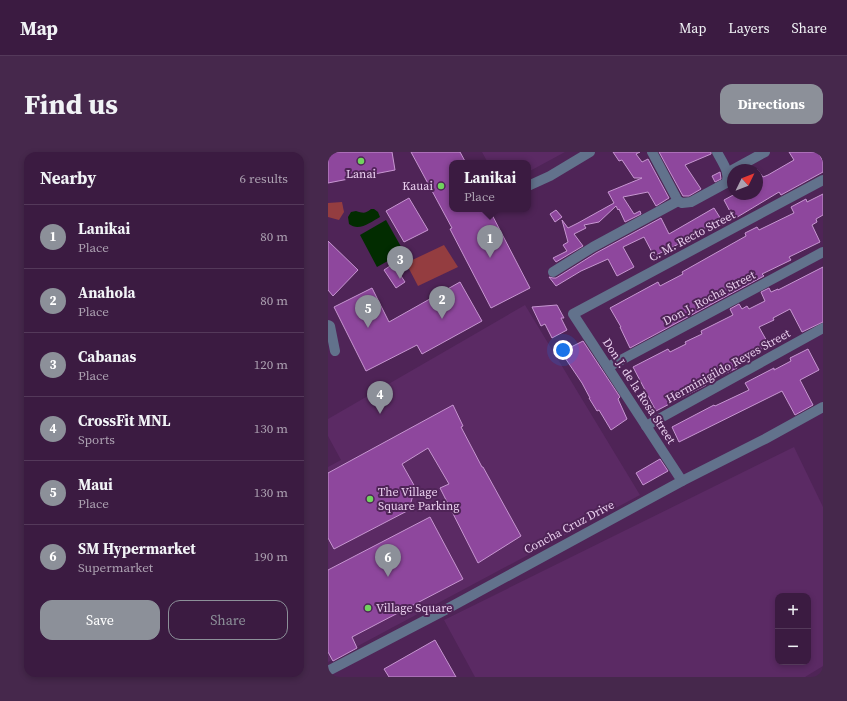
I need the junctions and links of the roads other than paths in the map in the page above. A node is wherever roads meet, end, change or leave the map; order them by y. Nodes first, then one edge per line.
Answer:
1 (590, 152) edge
2 (652, 152) edge
3 (717, 152) edge
4 (765, 152) edge
5 (744, 164) edge
6 (727, 171) edge
7 (727, 180) edge
8 (823, 180) edge
9 (531, 185) edge
10 (678, 201) junction
11 (823, 252) edge
12 (553, 272) dead end
13 (573, 314) joint
14 (328, 325) edge
15 (823, 328) edge
16 (335, 351) dead end
17 (608, 368) junction
18 (823, 407) edge
19 (646, 426) junction
20 (682, 481) junction
21 (328, 671) edge

1 - 9 street
2 - 10 street
3 - 6 street
4 - 5 street
7 - 10 street
8 - 13 street, C. M. Recto Street
10 - 12 street
11 - 17 street, Don J. Rocha Street
13 - 17 street, Don J. de la Rosa Street
14 - 16 street
15 - 19 street, Herminigildo Reyes Street
17 - 19 street, Don J. de la Rosa Street
18 - 20 street, Concha Cruz Drive
19 - 20 street, Don J. de la Rosa Street
20 - 21 street, Concha Cruz Drive

